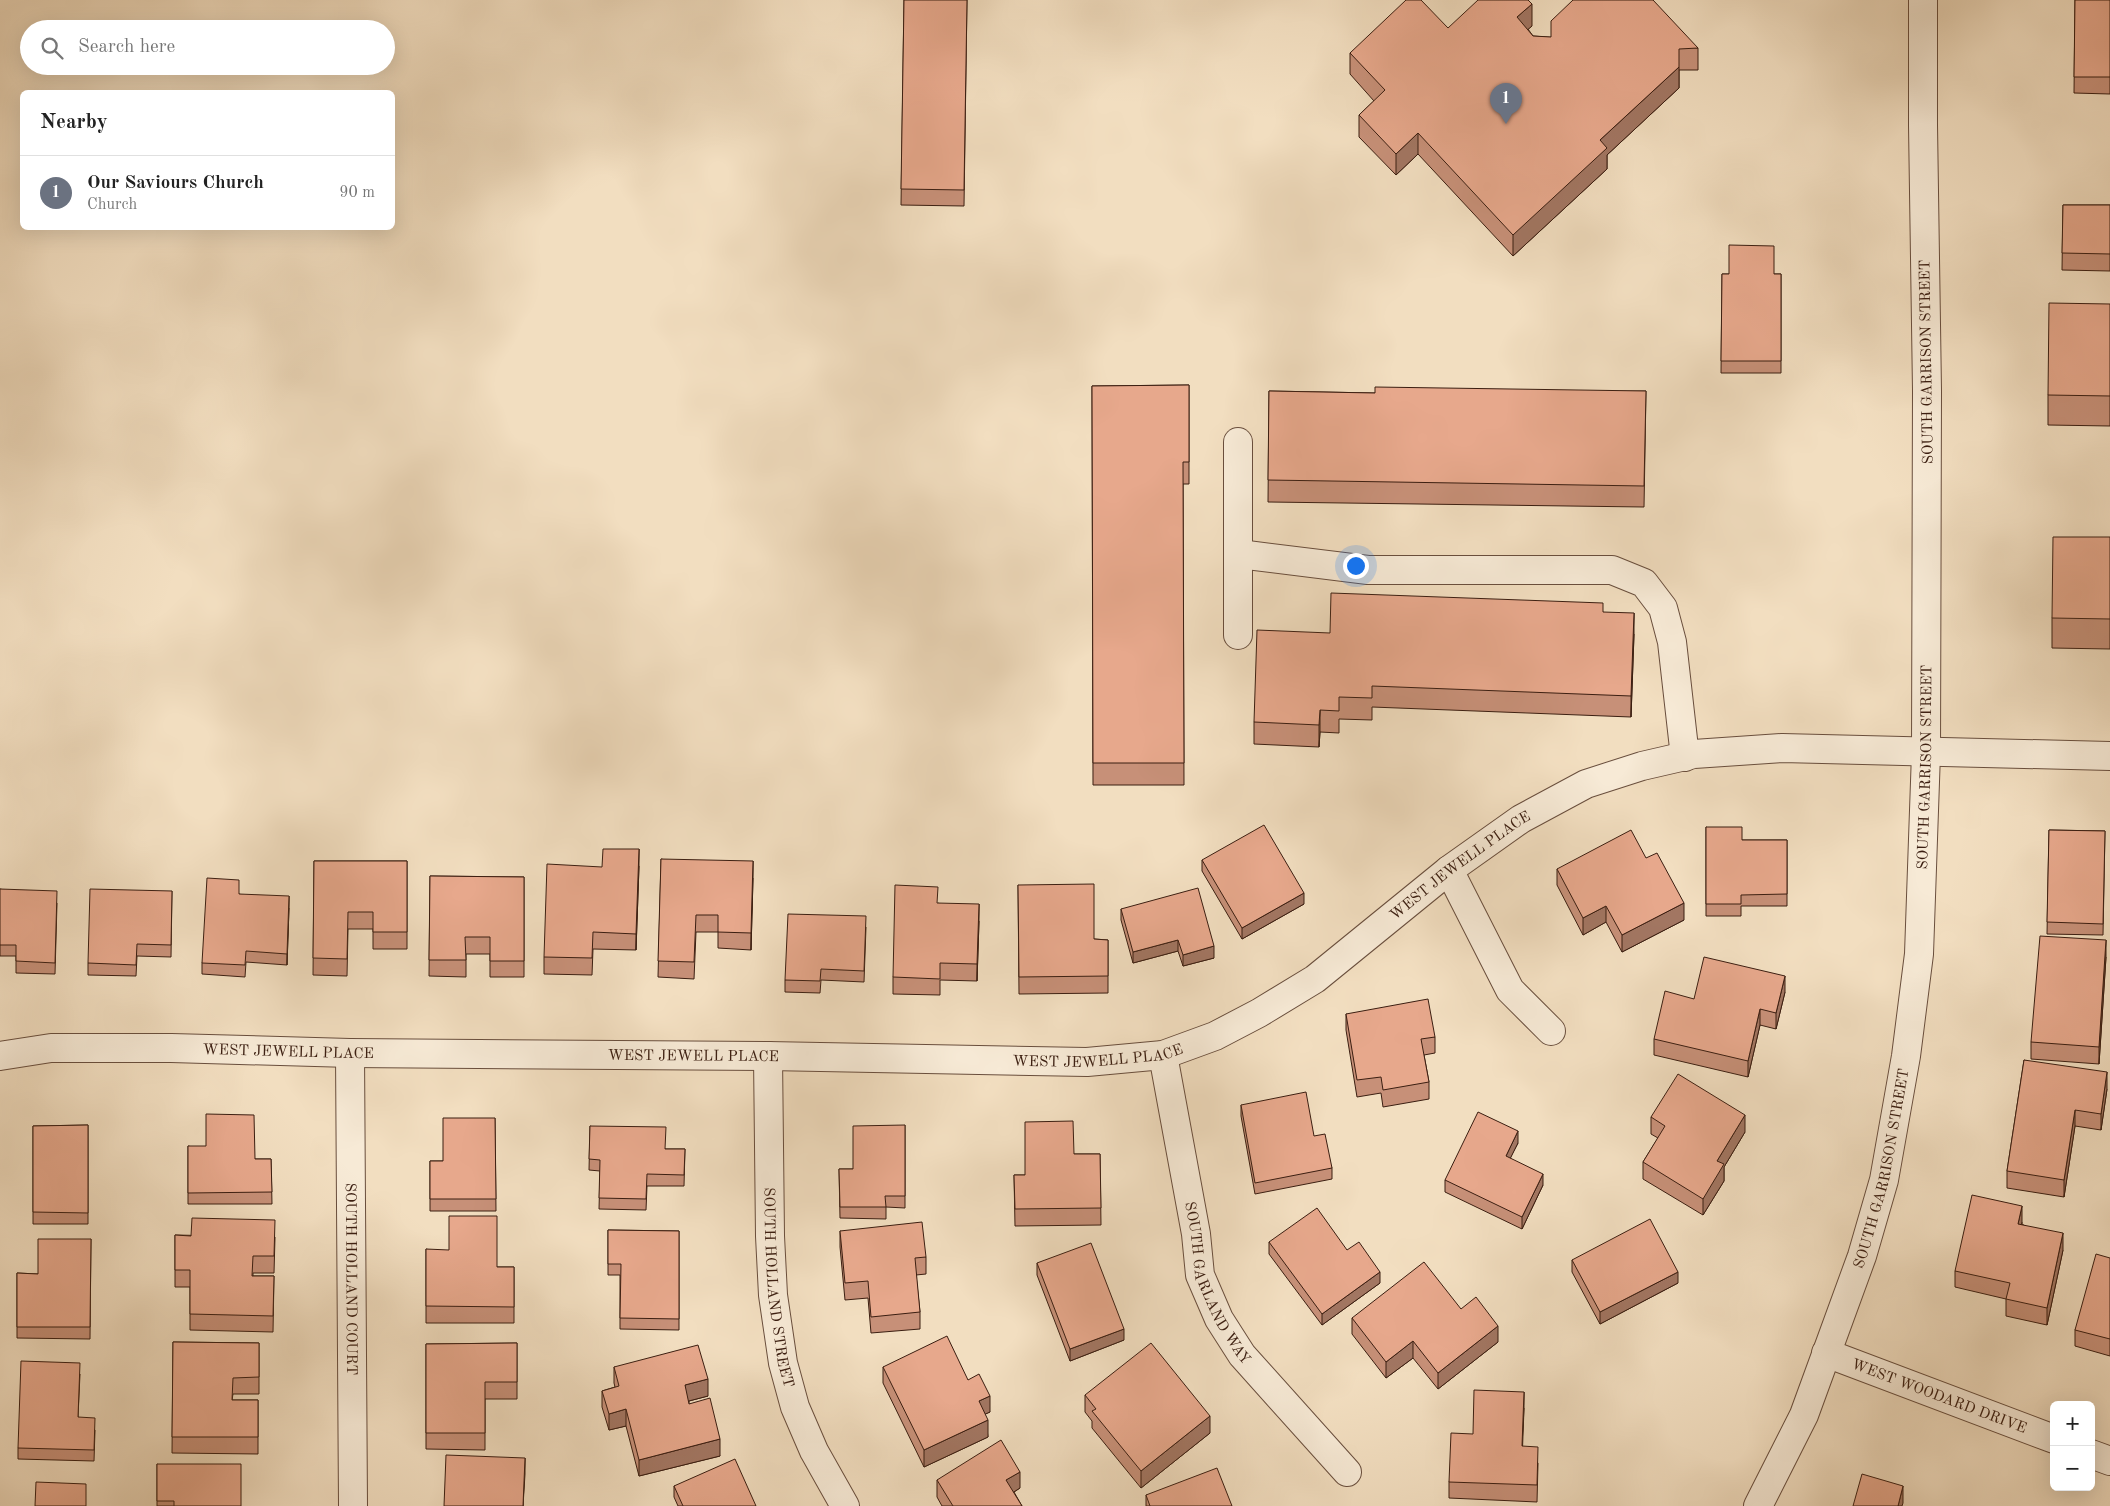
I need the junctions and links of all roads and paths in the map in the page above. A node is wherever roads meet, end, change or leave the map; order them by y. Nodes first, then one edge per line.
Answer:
1 (1923, 0) edge
2 (1238, 442) dead end
3 (1239, 554) junction
4 (1238, 635) dead end
5 (1926, 753) junction
6 (2110, 756) edge
7 (1686, 757) junction
8 (1449, 870) junction
9 (1551, 1031) dead end
10 (350, 1053) junction
11 (1162, 1055) junction
12 (0, 1056) edge
13 (768, 1056) junction
14 (1826, 1353) junction
15 (2050, 1438) edge
16 (2095, 1455) edge
17 (2110, 1461) edge
18 (1348, 1472) dead end
19 (353, 1506) edge
20 (845, 1506) edge
21 (1758, 1506) edge

1 - 5 street, SOUTH GARRISON STREET
2 - 3 street
3 - 4 street
3 - 7 street
5 - 6 street, WEST JEWELL PLACE
5 - 7 street, WEST JEWELL PLACE
5 - 14 street, SOUTH GARRISON STREET
7 - 8 street, WEST JEWELL PLACE
8 - 9 street
8 - 11 street, WEST JEWELL PLACE
10 - 12 street, WEST JEWELL PLACE
10 - 13 street, WEST JEWELL PLACE
10 - 19 street, SOUTH HOLLAND COURT
11 - 13 street, WEST JEWELL PLACE
11 - 18 street, SOUTH GARLAND WAY
13 - 20 street, SOUTH HOLLAND STREET
14 - 15 street, WEST WOODARD DRIVE
14 - 21 street, SOUTH GARRISON STREET
16 - 17 street

